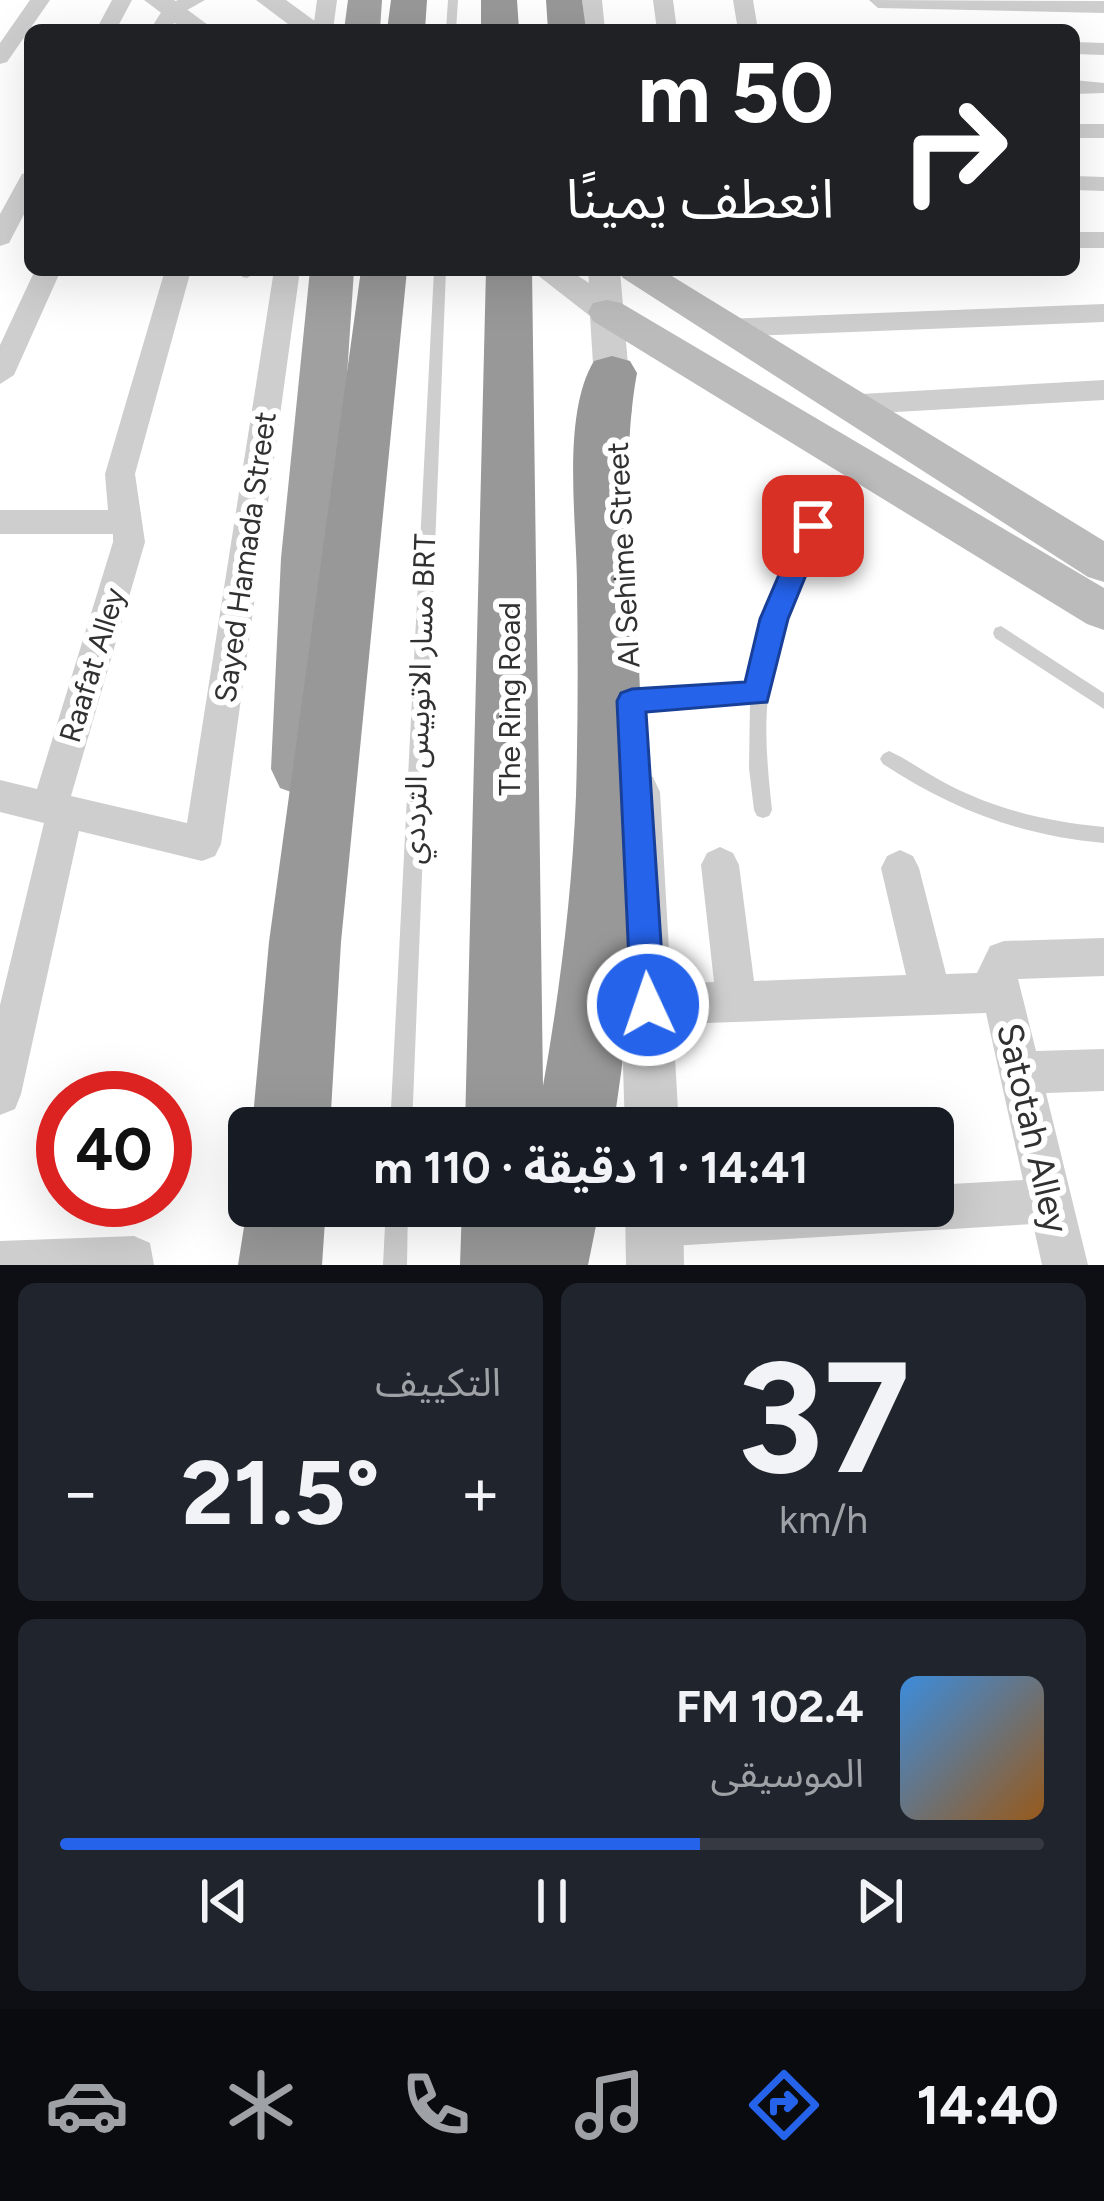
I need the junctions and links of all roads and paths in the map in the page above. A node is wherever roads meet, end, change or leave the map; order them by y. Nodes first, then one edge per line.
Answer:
1 (40, 0) edge
2 (269, 0) edge
3 (878, 1) edge
4 (1015, 3) edge
5 (1104, 7) edge
6 (305, 24) edge
7 (0, 58) edge
8 (1080, 87) edge
9 (1098, 88) dead end
10 (24, 191) edge
11 (0, 238) edge
12 (45, 276) edge
13 (176, 276) edge
14 (286, 276) edge
15 (332, 276) edge
16 (383, 276) edge
17 (440, 276) edge
18 (509, 276) edge
19 (555, 276) edge
20 (646, 276) edge
21 (1104, 313) edge
22 (608, 318) edge
23 (724, 328) junction
24 (0, 376) edge
25 (1104, 390) edge
26 (844, 405) junction
27 (0, 522) edge
28 (128, 523) junction
29 (813, 526) dead end
30 (1085, 560) edge
31 (1104, 611) edge
32 (1001, 633) dead end
33 (757, 694) junction
34 (632, 701) junction
35 (1104, 702) edge
36 (889, 759) dead end
37 (0, 796) edge
38 (58, 809) junction
39 (763, 810) dead end
40 (1104, 835) edge
41 (720, 865) dead end
42 (900, 868) dead end
43 (305, 942) junction
44 (1104, 957) edge
45 (1001, 992) junction
46 (931, 994) junction
47 (736, 1001) junction
48 (648, 1005) junction
49 (1104, 1070) edge
50 (1020, 1073) junction
51 (0, 1094) edge
52 (293, 1107) edge
53 (402, 1107) edge
54 (504, 1107) edge
55 (577, 1107) edge
56 (651, 1107) edge
57 (1051, 1201) junction
58 (283, 1227) edge
59 (397, 1227) edge
60 (503, 1227) edge
61 (554, 1227) edge
62 (654, 1232) edge
63 (134, 1259) dead end
64 (0, 1264) edge
65 (280, 1265) edge
66 (395, 1265) edge
67 (502, 1265) edge
68 (546, 1265) edge
69 (1065, 1265) edge

1 - 7 street
2 - 6 street
3 - 4 street
4 - 5 street
8 - 9 street
10 - 11 street
12 - 24 street
13 - 28 street, Raafat Alley
14 - 38 street, Sayed Hamada Street
15 - 43 highway
16 - 43 highway
17 - 53 lane, مسار الاتوبيس الترددي BRT
18 - 54 highway, The Ring Road
19 - 22 street
20 - 23 main road
21 - 23 street
22 - 30 main road
22 - 34 street, Al Sehime Street
22 - 55 highway
23 - 26 main road
25 - 26 street
26 - 30 main road
27 - 28 street
28 - 38 street, Raafat Alley
29 - 33 lane
30 - 31 main road
32 - 35 lane
33 - 34 lane
33 - 39 lane
34 - 48 street, Al Sehime Street
36 - 40 lane
37 - 38 street
38 - 51 street, Raafat Alley
41 - 47 street
42 - 46 street
43 - 52 highway
44 - 45 street
45 - 46 street
45 - 50 street, Satotah Alley
46 - 47 street
47 - 48 street
48 - 56 street, Al Sehime Street
49 - 50 street
50 - 57 street, Satotah Alley
57 - 62 street
57 - 69 street, Satotah Alley
58 - 65 highway
59 - 66 lane
60 - 67 highway
61 - 68 highway
63 - 64 street

